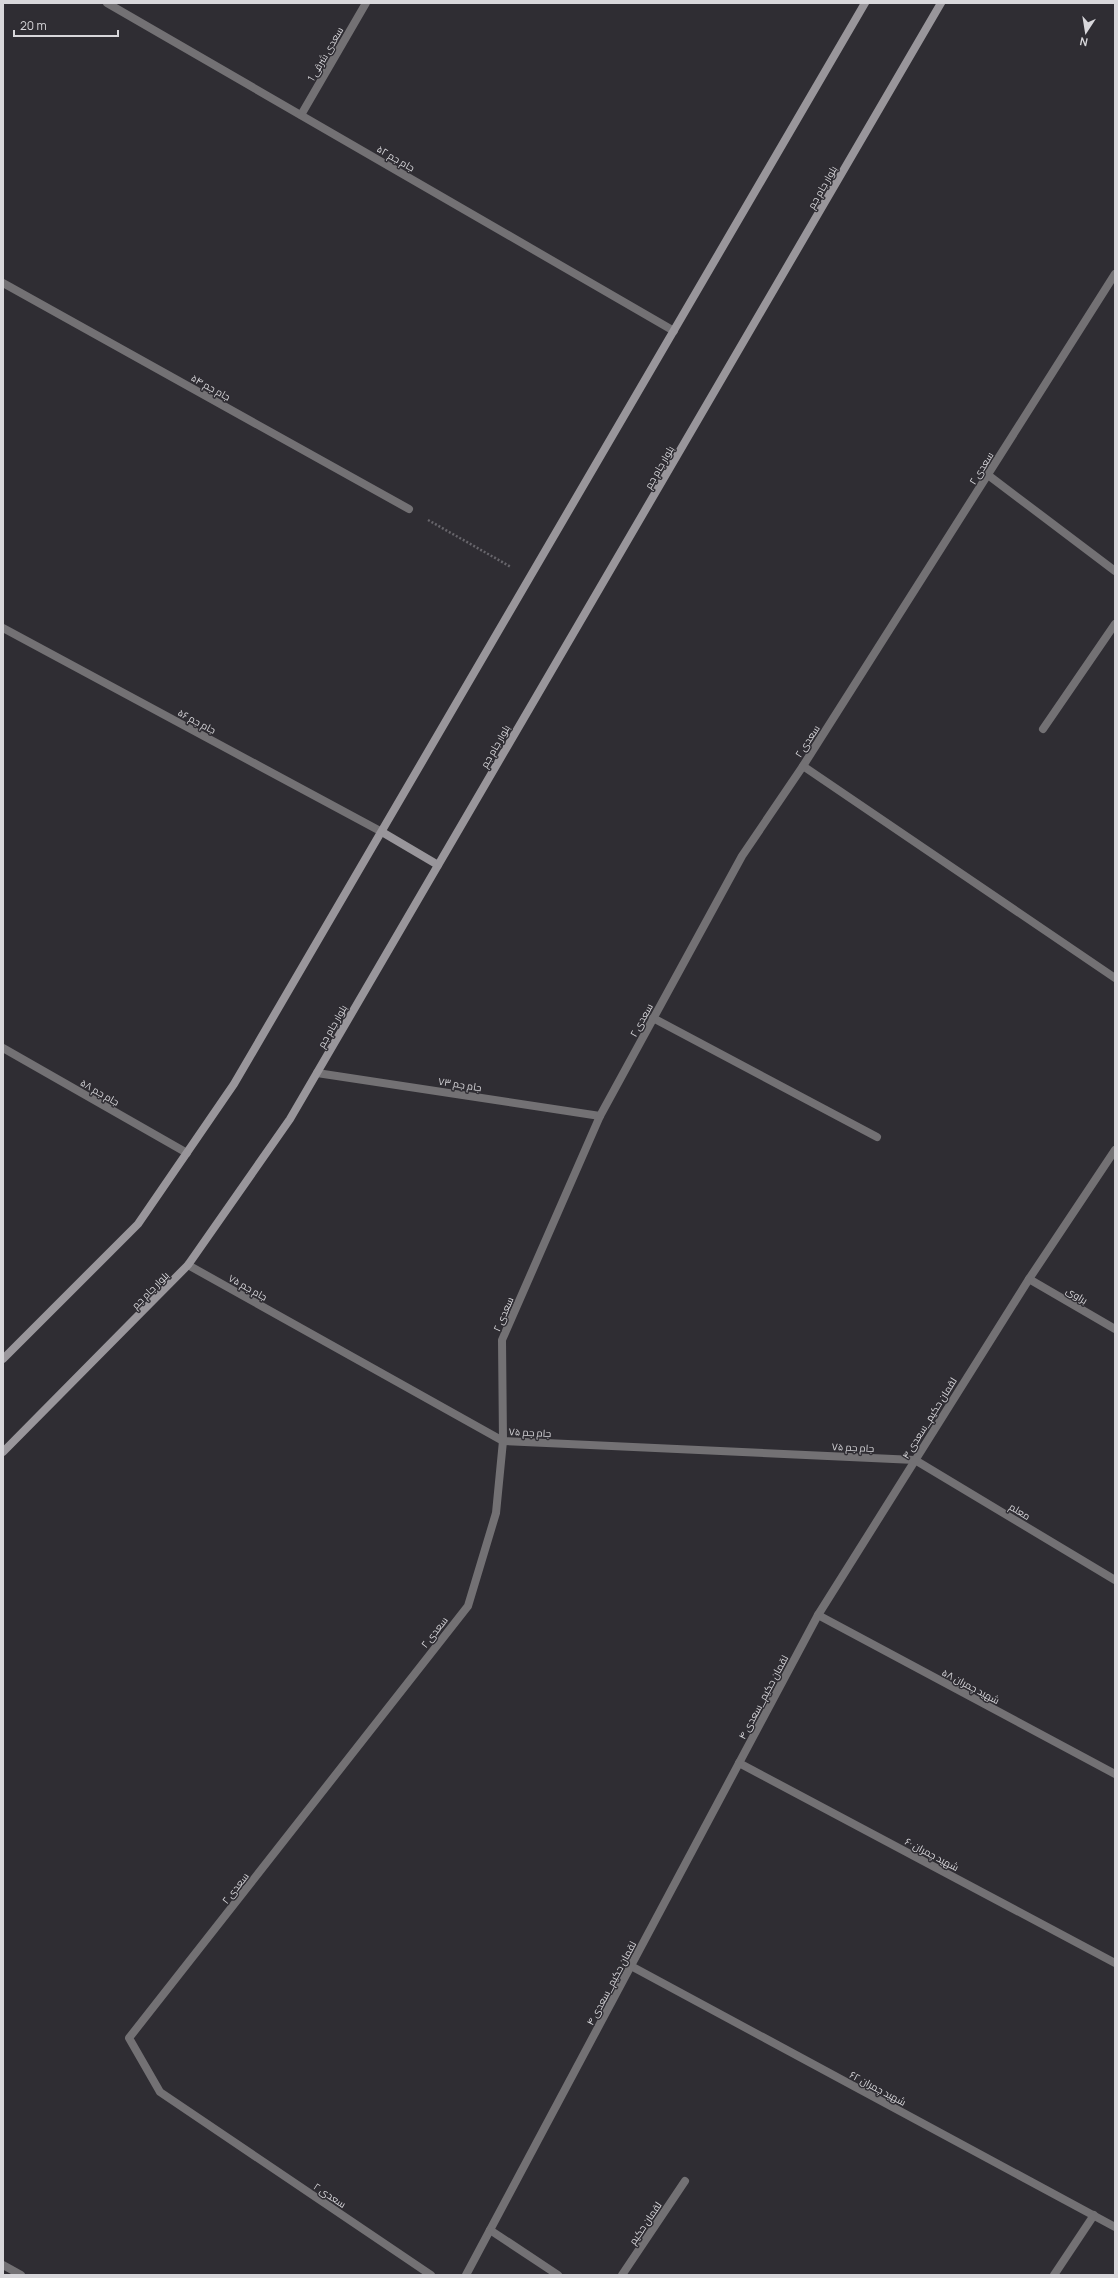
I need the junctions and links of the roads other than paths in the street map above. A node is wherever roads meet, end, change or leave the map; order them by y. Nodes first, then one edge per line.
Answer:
1 (107, 3) edge
2 (366, 3) edge
3 (865, 3) edge
4 (941, 3) edge
5 (301, 115) junction
6 (1115, 274) edge
7 (3, 283) edge
8 (674, 331) junction
9 (988, 475) junction
10 (409, 509) road end
11 (1115, 571) edge
12 (1115, 624) edge
13 (3, 628) edge
14 (1043, 729) dead end
15 (803, 766) junction
16 (382, 832) junction
17 (438, 865) junction
18 (1115, 978) edge
19 (653, 1018) junction
20 (3, 1048) edge
21 (317, 1073) junction
22 (600, 1116) junction
23 (877, 1137) dead end
24 (1115, 1150) edge
25 (187, 1153) junction
26 (188, 1266) junction
27 (1029, 1279) junction
28 (1115, 1330) edge
29 (3, 1359) edge
30 (503, 1441) junction
31 (3, 1452) edge
32 (915, 1460) junction
33 (1115, 1580) edge
34 (818, 1615) junction
35 (739, 1763) junction
36 (1115, 1774) edge
37 (1115, 1963) edge
38 (631, 1966) junction
39 (685, 2181) dead end
40 (1094, 2215) junction
41 (1115, 2227) edge
42 (490, 2230) junction
43 (3, 2265) edge
44 (21, 2275) edge
45 (431, 2275) edge
46 (466, 2275) edge
47 (558, 2275) edge
48 (622, 2275) edge
49 (1054, 2275) edge

1 - 5 street, جام جم ۵۲
2 - 5 street, سعدی شرقی 1
3 - 8 main road
4 - 17 main road, بلوار جام جم
5 - 8 street, جام جم ۵۲
6 - 9 street, سعدی ۲
7 - 10 street, جام جم ۵۴
8 - 16 main road
9 - 11 street
9 - 15 street, سعدی ۲
12 - 14 street
13 - 16 street, جام جم ۵۶
15 - 18 street
15 - 19 street, سعدی ۲
16 - 17 main road
16 - 25 main road
17 - 21 main road, بلوار جام جم
19 - 22 street, سعدی ۲
19 - 23 street
20 - 25 street, جام جم ۵۸
21 - 22 street, جام جم ۷۳
21 - 26 main road, بلوار جام جم
22 - 30 street, سعدی ۲
24 - 27 street, لقمان حکیم_سعدی ۴
25 - 29 main road
26 - 30 street, جام جم ۷۵
26 - 31 main road, بلوار جام جم
27 - 28 street, براوی
27 - 32 street, لقمان حکیم_سعدی ۴
30 - 32 street, جام جم ۷۵
30 - 45 street, سعدی ۲
32 - 33 street, معلم
32 - 34 street, لقمان حکیم_سعدی ۴
34 - 35 street, لقمان حکیم_سعدی ۴
34 - 36 street, شهید چمران ۵۸
35 - 37 street, شهید چمران ۶۰
35 - 38 street, لقمان حکیم_سعدی ۴
38 - 40 street, شهید چمران ۶۲
38 - 42 street, لقمان حکیم_سعدی ۴
39 - 48 street, لقمان حکیم
40 - 41 street, شهید چمران ۶۲
40 - 49 street
42 - 46 street, لقمان حکیم_سعدی ۴
42 - 47 street
43 - 44 street

